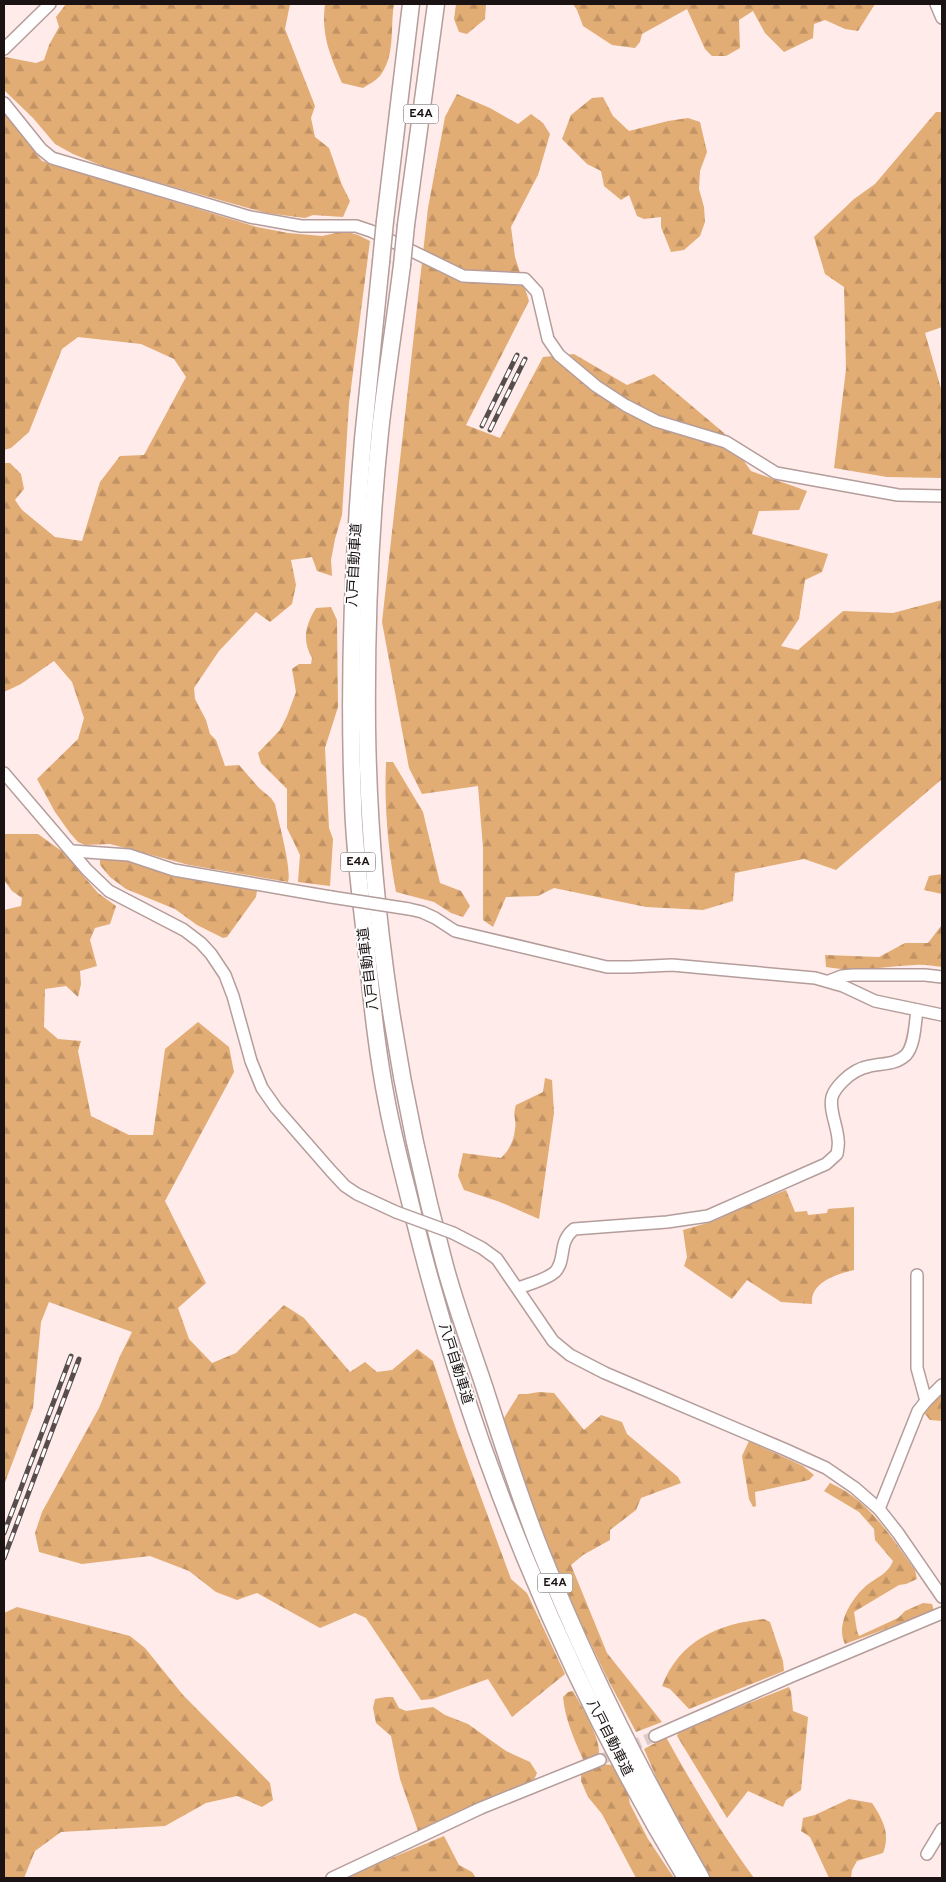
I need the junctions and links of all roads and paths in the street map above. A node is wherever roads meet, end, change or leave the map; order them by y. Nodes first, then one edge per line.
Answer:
1 (50, 4) edge
2 (411, 4) edge
3 (436, 4) edge
4 (936, 4) edge
5 (942, 18) edge
6 (4, 49) edge
7 (4, 103) edge
8 (942, 496) edge
9 (4, 773) edge
10 (73, 852) junction
11 (942, 977) edge
12 (829, 981) junction
13 (916, 1010) junction
14 (942, 1015) edge
15 (917, 1275) dead end
16 (518, 1288) junction
17 (942, 1385) edge
18 (926, 1401) junction
19 (879, 1509) junction
20 (942, 1597) edge
21 (942, 1614) edge
22 (655, 1736) tunnel mouth
23 (600, 1760) tunnel mouth
24 (942, 1829) edge
25 (927, 1854) dead end
26 (332, 1878) edge
27 (686, 1878) edge
28 (701, 1878) edge

1 - 6 street
2 - 27 highway, 八戸自動車道 / E4A, bridge
3 - 28 highway, 八戸自動車道 / E4A, bridge
4 - 5 street
7 - 8 street
9 - 10 street
10 - 12 street, bridge
10 - 16 street, bridge
11 - 12 street
12 - 13 street
13 - 14 street
13 - 16 street
15 - 18 street
16 - 19 street
17 - 18 street
18 - 19 street
19 - 20 street
21 - 22 street
23 - 26 street
24 - 25 street

